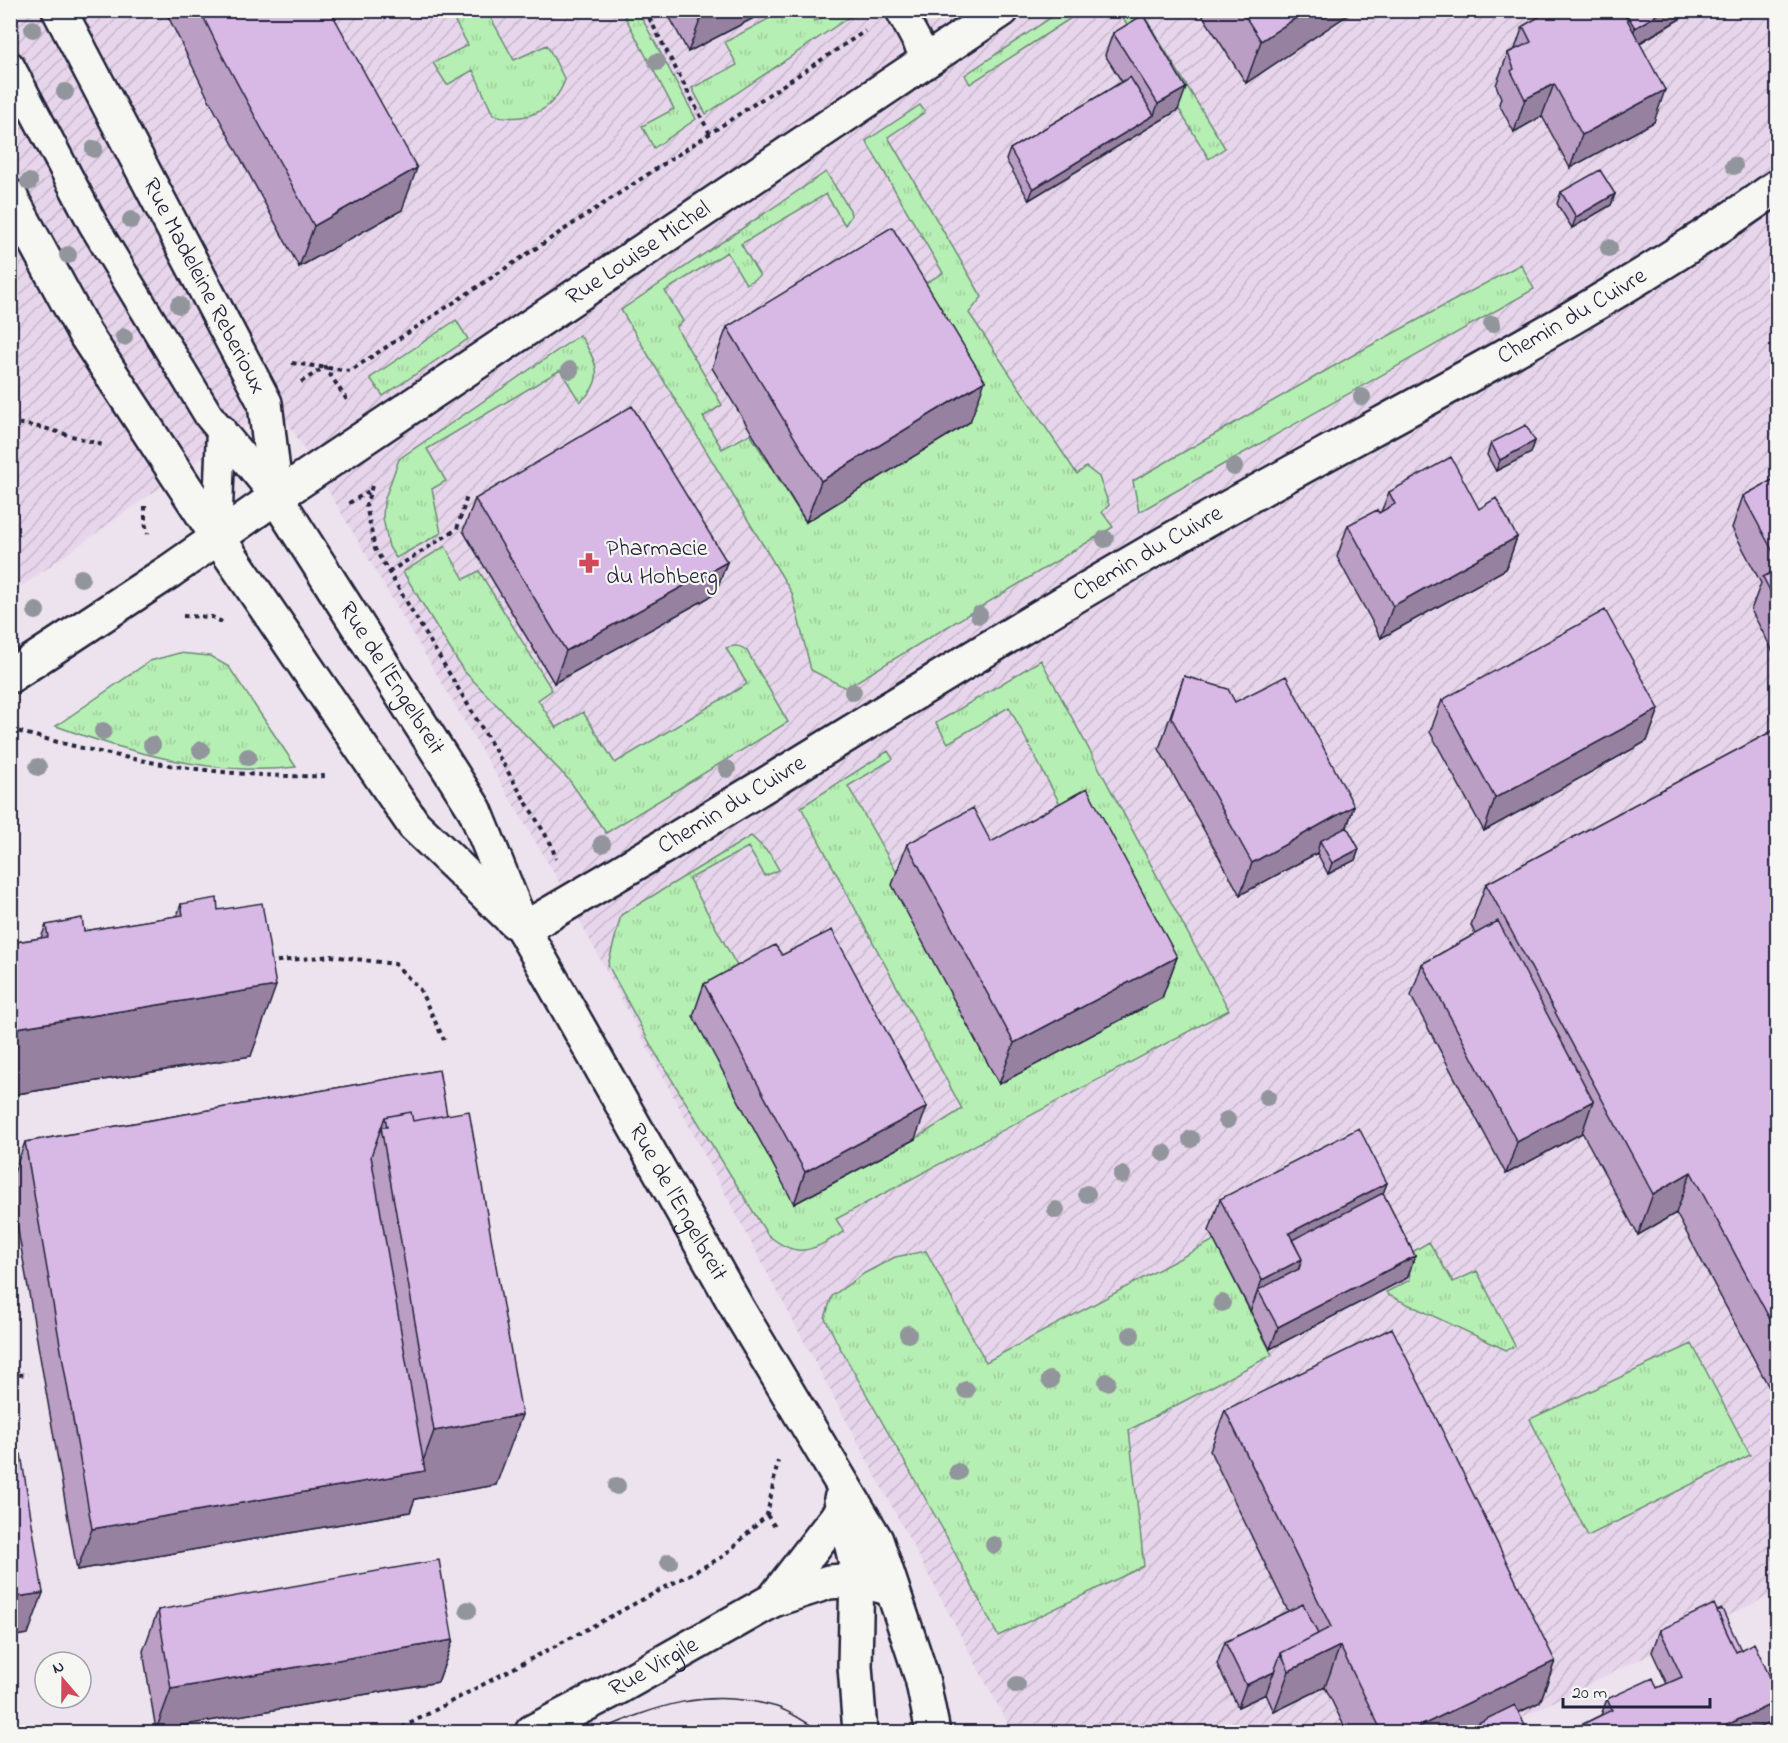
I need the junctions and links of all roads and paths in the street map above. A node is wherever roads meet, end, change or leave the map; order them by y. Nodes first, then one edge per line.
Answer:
1 (59, 10) edge
2 (645, 10) edge
3 (900, 10) edge
4 (1002, 10) edge
5 (867, 30) dead end
6 (927, 60) junction
7 (10, 66) edge
8 (710, 134) junction
9 (1778, 186) edge
10 (10, 196) edge
11 (284, 361) dead end
12 (325, 367) junction
13 (293, 387) dead end
14 (348, 402) dead end
15 (10, 422) edge
16 (221, 429) junction
17 (115, 449) dead end
18 (144, 496) dead end
19 (276, 496) junction
20 (467, 496) dead end
21 (353, 501) dead end
22 (217, 536) junction
23 (152, 545) dead end
24 (389, 572) junction
25 (10, 676) edge
26 (10, 729) edge
27 (338, 776) dead end
28 (569, 903) junction
29 (523, 929) junction
30 (259, 963) edge
31 (444, 1040) dead end
32 (28, 1374) dead end
33 (10, 1376) edge
34 (774, 1451) dead end
35 (836, 1474) junction
36 (843, 1509) junction
37 (857, 1580) junction
38 (893, 1589) junction
39 (773, 1600) junction
40 (394, 1732) edge
41 (532, 1732) edge
42 (860, 1732) edge
43 (933, 1732) edge

1 - 19 street, Rue Madeleine Reberioux
2 - 8 path
3 - 6 lane
4 - 6 street, Rue Louise Michel
5 - 8 path
6 - 19 street, Rue Louise Michel
7 - 16 lane
8 - 12 path
9 - 28 street, Chemin du Cuivre
10 - 22 street
11 - 12 path
12 - 13 path
12 - 14 path
15 - 17 path
16 - 19 lane
16 - 22 lane
18 - 23 path
19 - 22 street
19 - 29 street, Rue de l'Engelbreit
20 - 24 path
21 - 24 path
22 - 25 street
22 - 29 street, Rue de l'Engelbreit
24 - 28 path
26 - 27 path
28 - 29 street, Chemin du Cuivre
29 - 35 street, Rue de l'Engelbreit
30 - 31 path
32 - 33 path
34 - 40 path
35 - 36 street, Rue de l'Engelbreit
35 - 38 street, Rue de l'Engelbreit
36 - 37 street, Rue de l'Engelbreit
36 - 39 street, Rue Virgile
37 - 38 street, Rue Virgile
37 - 39 street, Rue Virgile
37 - 42 street, Rue de l'Engelbreit
38 - 43 street, Rue de l'Engelbreit
39 - 41 street, Rue Virgile

